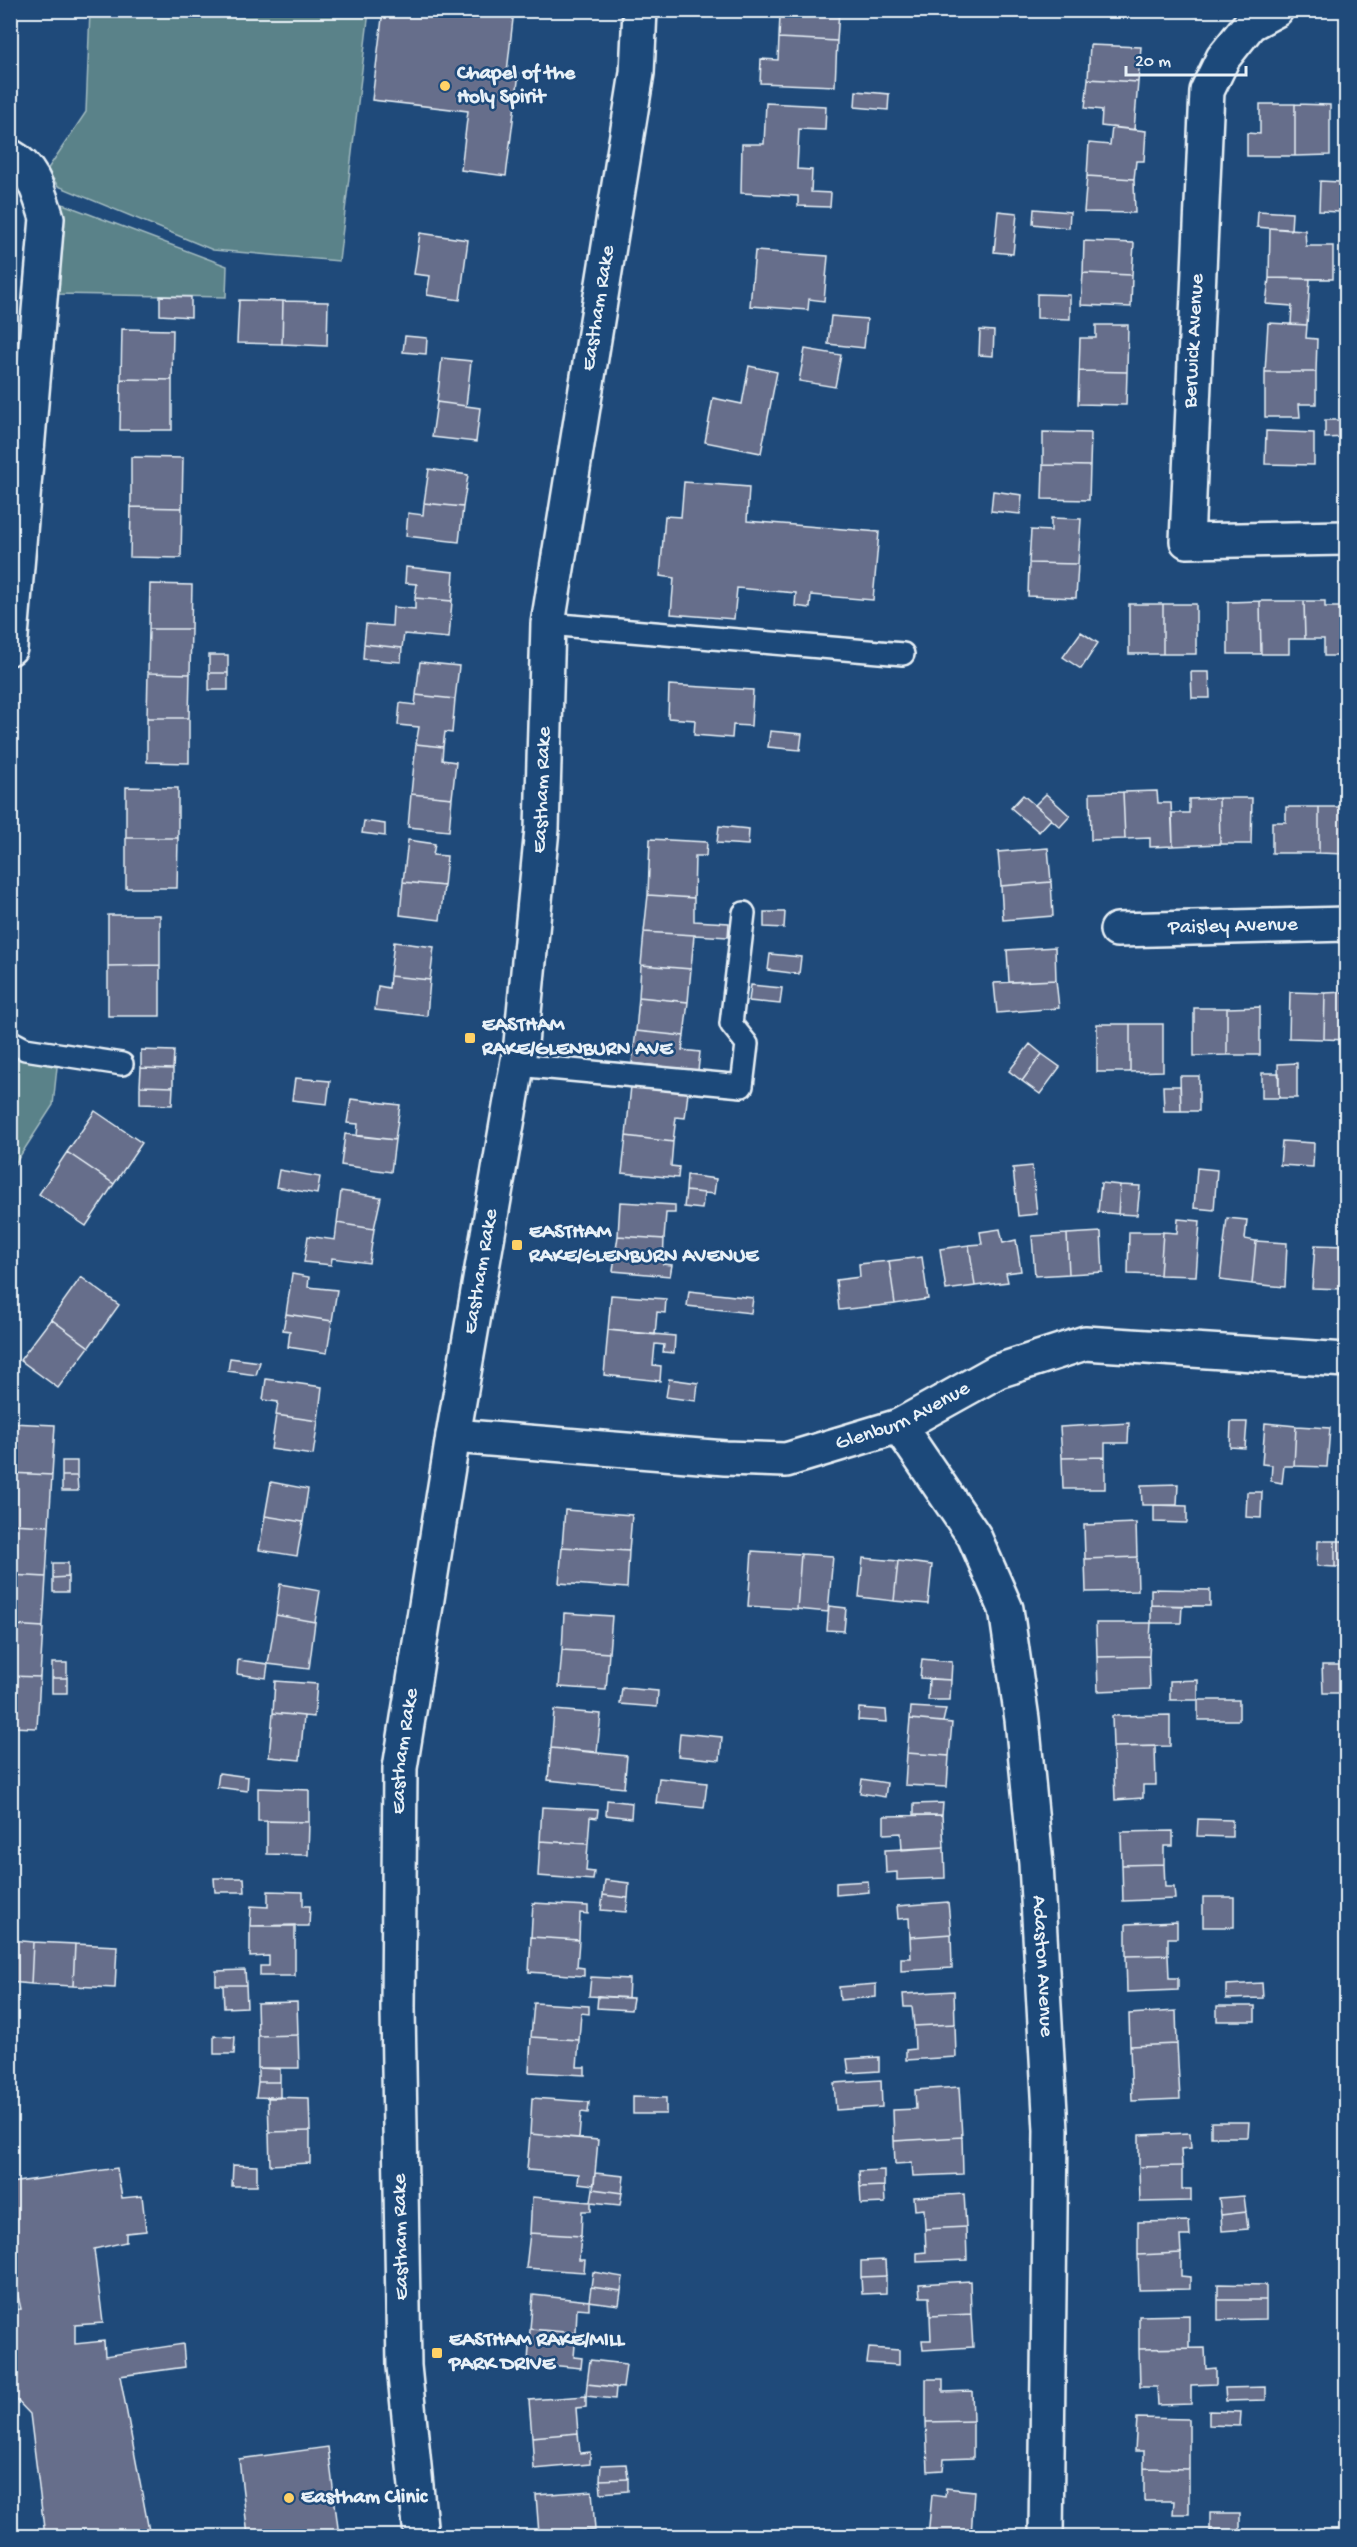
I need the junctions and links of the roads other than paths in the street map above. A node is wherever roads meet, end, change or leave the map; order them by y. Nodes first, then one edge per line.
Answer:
1 (640, 10) edge
2 (1276, 10) edge
3 (10, 156) edge
4 (1346, 538) edge
5 (548, 624) junction
6 (10, 648) edge
7 (903, 654) dead end
8 (744, 913) dead end
9 (1347, 924) edge
10 (1117, 930) dead end
11 (10, 1041) edge
12 (122, 1064) dead end
13 (517, 1065) junction
14 (1347, 1360) edge
15 (898, 1426) junction
16 (453, 1436) junction
17 (421, 2536) edge
18 (1046, 2536) edge

1 - 5 street, Eastham Rake
2 - 4 street, Berwick Avenue
3 - 6 street
5 - 7 lane
5 - 13 street, Eastham Rake
8 - 13 lane
9 - 10 street, Paisley Avenue
11 - 12 lane
13 - 16 street, Eastham Rake
14 - 15 street, Glenburn Avenue
15 - 16 street, Glenburn Avenue
15 - 18 street, Adaston Avenue
16 - 17 street, Eastham Rake

